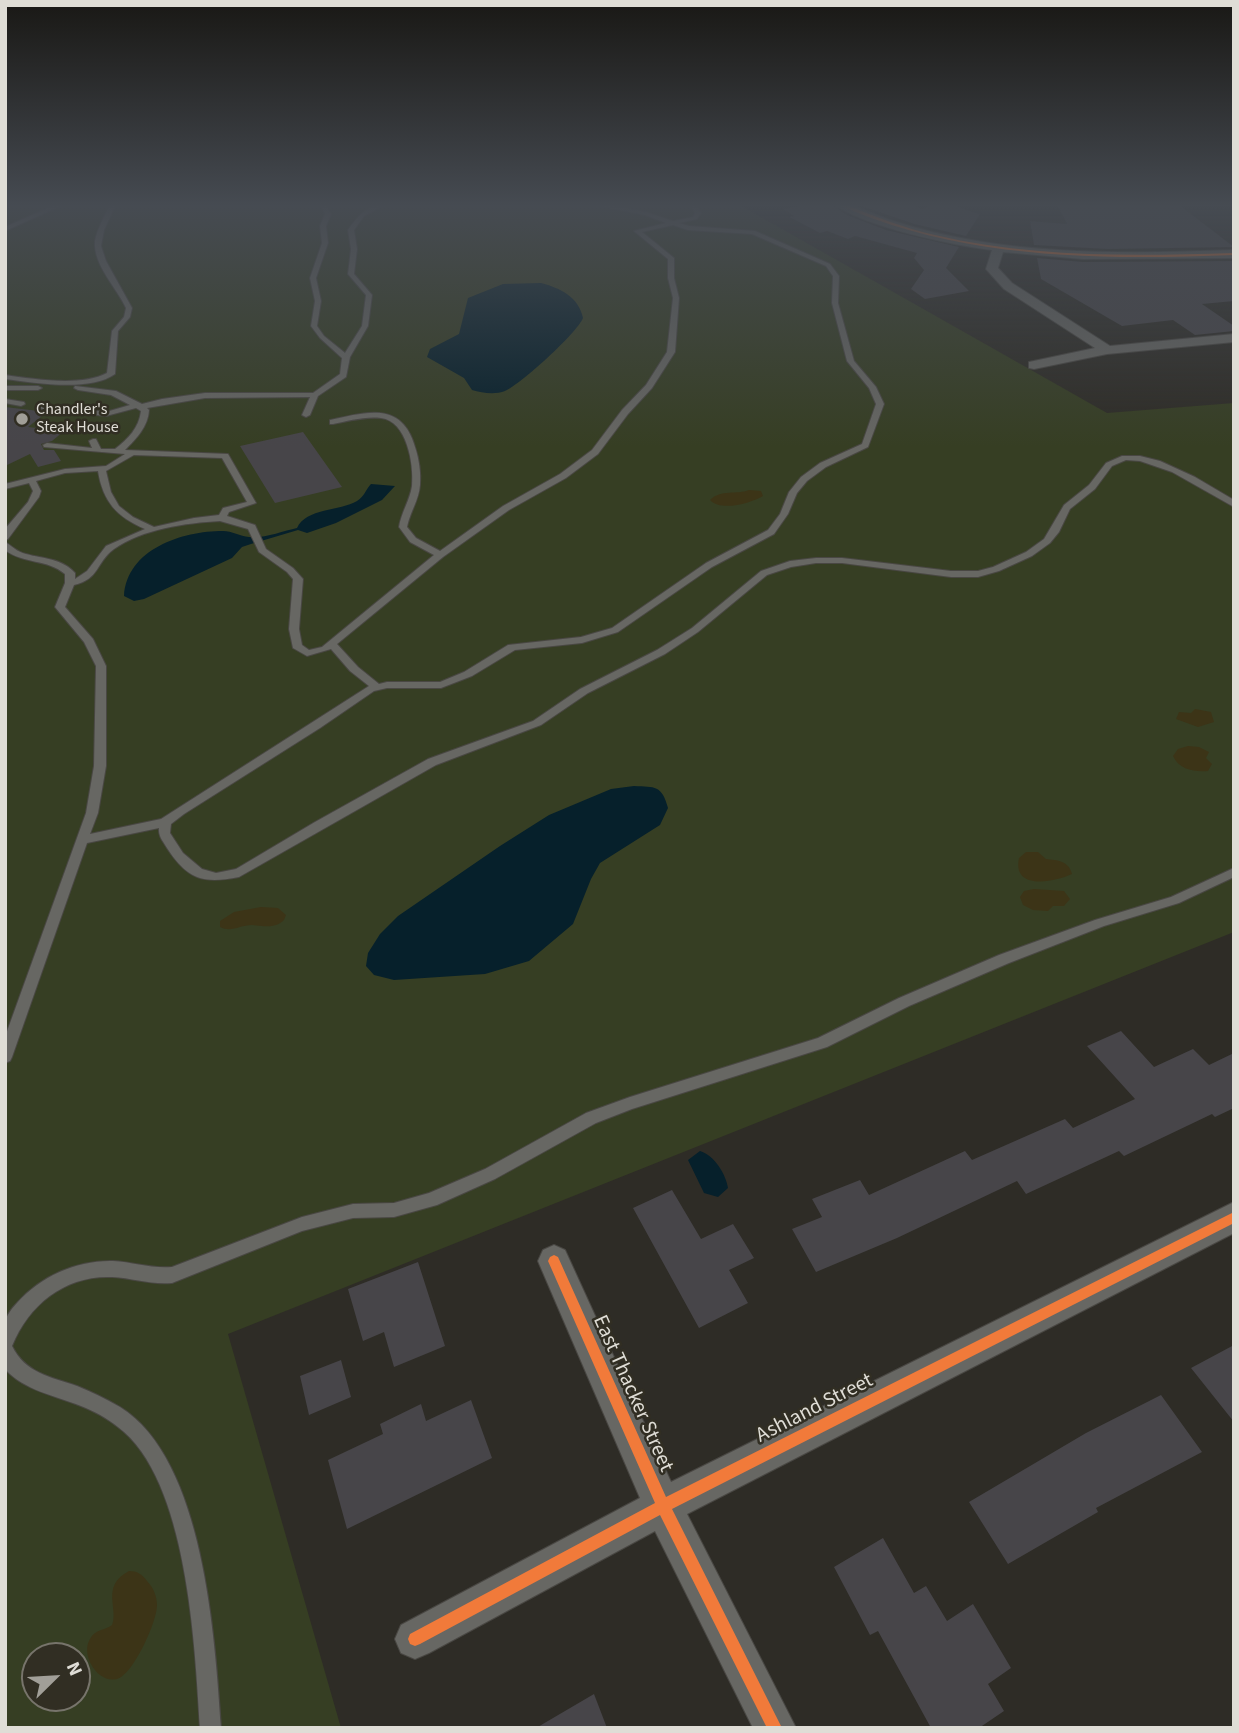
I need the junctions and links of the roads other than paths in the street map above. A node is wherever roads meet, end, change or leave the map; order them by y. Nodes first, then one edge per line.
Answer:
1 (115, 285) edge
2 (314, 285) edge
3 (360, 285) edge
4 (672, 285) edge
5 (836, 285) edge
6 (1007, 285) edge
7 (1234, 338) edge
8 (1107, 350) junction
9 (346, 357) junction
10 (1034, 365) dead end
11 (5, 377) edge
12 (5, 388) edge
13 (315, 395) junction
14 (5, 401) edge
15 (22, 404) dead end
16 (140, 406) junction
17 (42, 407) dead end
18 (306, 415) dead end
19 (333, 422) dead end
20 (93, 441) dead end
21 (47, 446) dead end
22 (98, 451) junction
23 (117, 452) junction
24 (131, 454) junction
25 (102, 469) junction
26 (31, 480) junction
27 (5, 487) edge
28 (1234, 504) edge
29 (222, 518) junction
30 (151, 529) junction
31 (5, 537) edge
32 (5, 545) edge
33 (440, 555) junction
34 (70, 583) junction
35 (332, 644) junction
36 (376, 687) junction
37 (165, 822) junction
38 (83, 840) junction
39 (1234, 872) edge
40 (5, 1056) edge
41 (1234, 1217) edge
42 (554, 1261) dead end
43 (5, 1341) edge
44 (5, 1351) edge
45 (663, 1506) junction
46 (415, 1639) dead end
47 (211, 1728) edge
48 (775, 1728) edge

1 - 11 lane
2 - 9 lane
3 - 9 lane
4 - 33 lane
5 - 36 lane
6 - 8 street
7 - 8 street
8 - 10 street
9 - 13 lane
12 - 16 lane
13 - 16 lane
13 - 18 lane
14 - 15 lane
16 - 17 lane
16 - 23 lane
19 - 33 lane
20 - 22 lane
21 - 22 lane
22 - 23 lane
23 - 24 lane
24 - 25 lane
24 - 29 lane
25 - 26 lane
25 - 30 lane
26 - 27 lane
26 - 31 lane
28 - 37 lane
29 - 30 lane
29 - 35 lane
30 - 34 lane
32 - 34 lane
33 - 35 lane
34 - 38 lane
35 - 36 lane
36 - 37 lane
37 - 38 lane
38 - 40 lane
39 - 43 lane
41 - 45 street, Ashland Street
42 - 45 street, East Thacker Street
44 - 47 lane
45 - 46 street, Ashland Street
45 - 48 street, East Thacker Street

